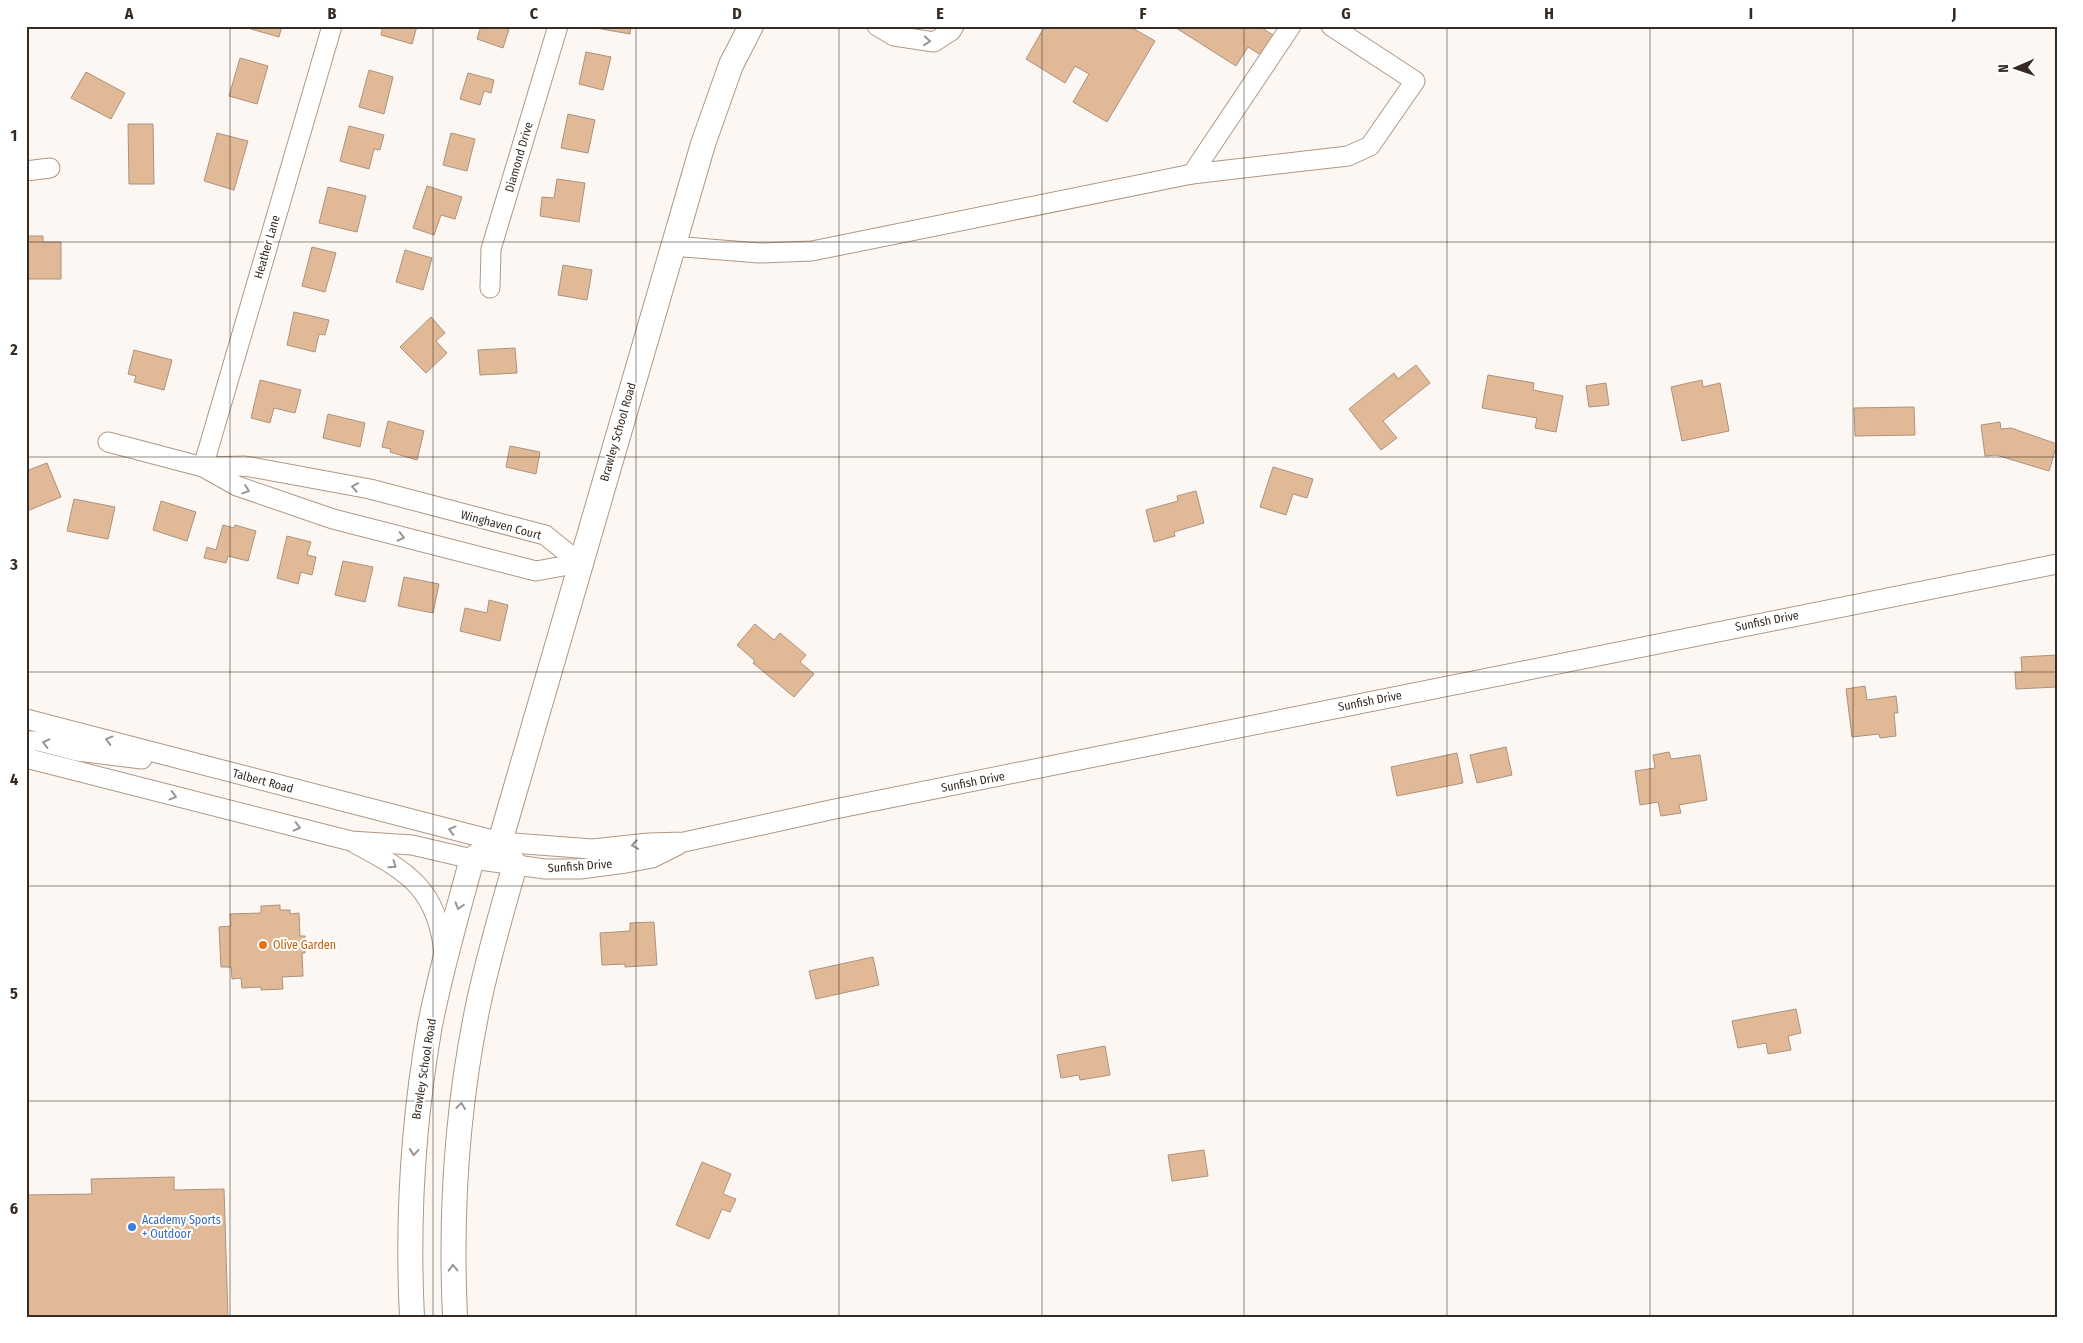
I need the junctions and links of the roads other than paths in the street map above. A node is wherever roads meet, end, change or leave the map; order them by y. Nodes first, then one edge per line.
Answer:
1 (332, 26) edge
2 (558, 26) edge
3 (751, 26) edge
4 (877, 26) edge
5 (954, 26) edge
6 (1291, 26) edge
7 (1331, 26) edge
8 (50, 168) dead end
9 (26, 172) edge
10 (1192, 174) junction
11 (672, 246) junction
12 (490, 288) dead end
13 (108, 442) dead end
14 (203, 467) junction
15 (580, 563) junction
16 (2057, 564) edge
17 (26, 719) edge
18 (26, 740) edge
19 (26, 758) edge
20 (216, 768) junction
21 (351, 840) junction
22 (500, 842) junction
23 (684, 842) junction
24 (472, 859) junction
25 (515, 865) junction
26 (444, 959) junction
27 (412, 1317) edge
28 (455, 1317) edge

1 - 14 street, Heather Lane
2 - 12 street, Diamond Drive
3 - 11 main road, Brawley School Road
4 -> 5 street
6 - 10 street
7 - 10 street
8 - 9 street
10 - 11 street
11 - 15 main road, Brawley School Road
13 - 14 street, Winghaven Court
15 -> 14 street, Winghaven Court
14 -> 15 street, Winghaven Court
15 - 22 main road, Brawley School Road
16 - 23 street, Sunfish Drive
20 -> 17 street, Talbert Road
20 -> 18 street
19 -> 21 street
22 -> 20 street, Talbert Road
21 - 24 street
21 -> 26 street
23 -> 22 street, Sunfish Drive
22 - 24 main road
22 - 25 main road
23 - 25 street, Sunfish Drive
24 - 25 street, Sunfish Drive
24 -> 26 main road, Brawley School Road
28 -> 25 main road
26 -> 27 main road, Brawley School Road

